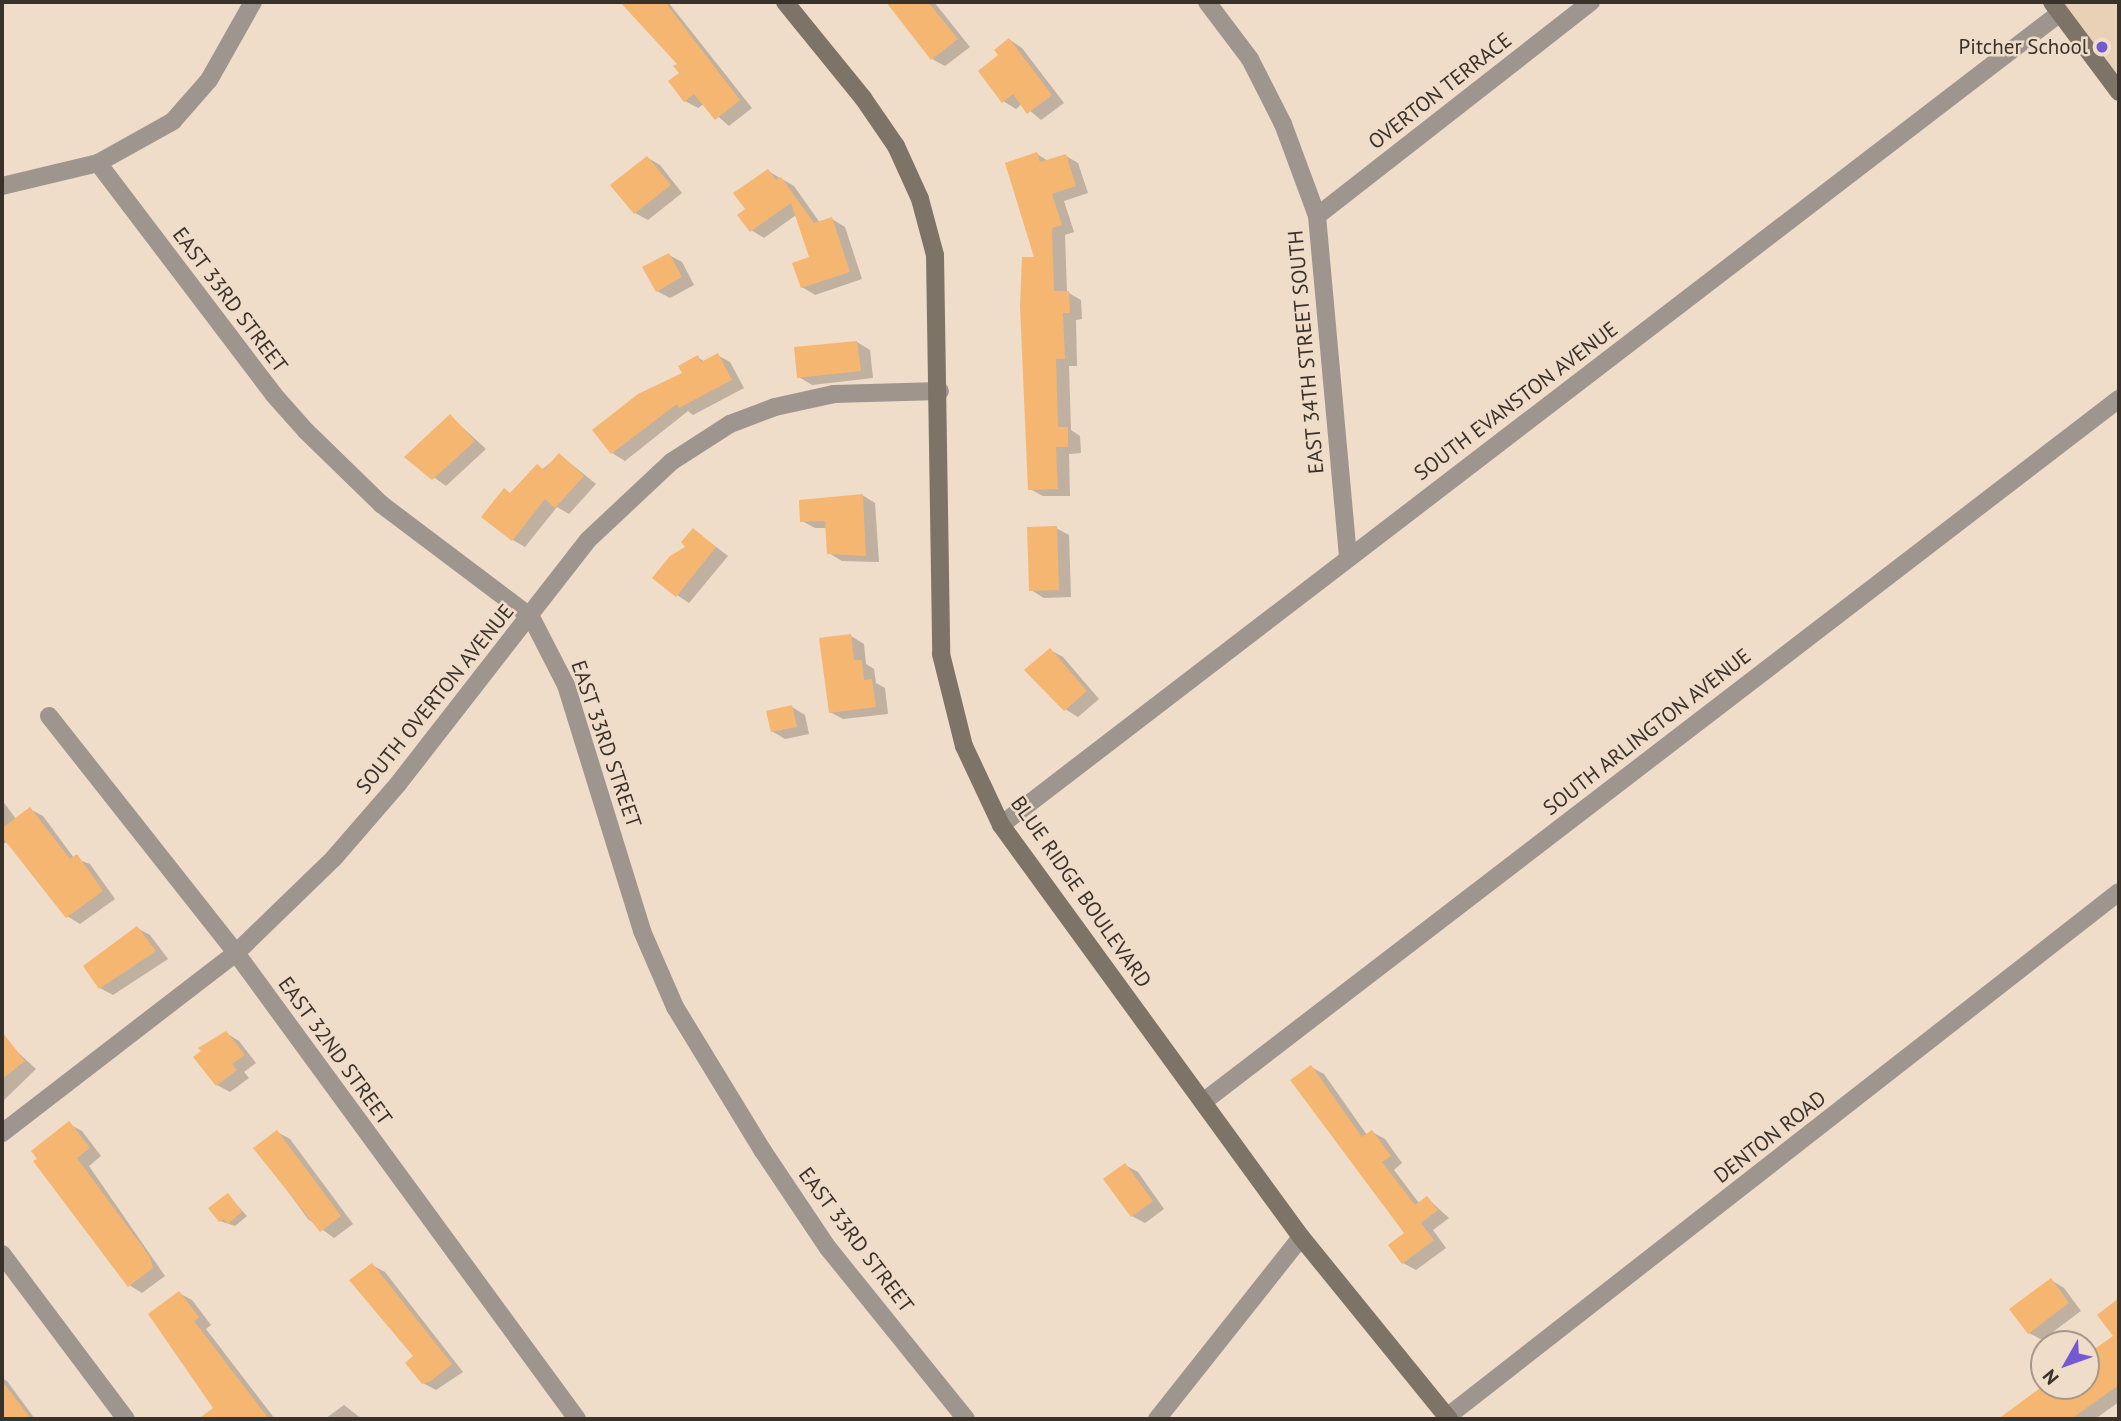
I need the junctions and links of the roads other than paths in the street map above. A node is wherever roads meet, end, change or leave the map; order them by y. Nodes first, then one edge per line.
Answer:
1 (253, 2) edge
2 (785, 2) edge
3 (1207, 2) edge
4 (1591, 2) edge
5 (2056, 7) edge
6 (2119, 92) edge
7 (98, 163) junction
8 (2, 186) edge
9 (1317, 216) junction
10 (940, 391) junction
11 (2119, 399) edge
12 (1348, 558) junction
13 (531, 617) junction
14 (50, 716) dead end
15 (1001, 825) junction
16 (2119, 892) edge
17 (236, 953) junction
18 (1203, 1102) junction
19 (2, 1133) edge
20 (1301, 1237) junction
21 (2, 1254) edge
22 (1449, 1418) edge
23 (126, 1419) edge
24 (577, 1419) edge
25 (967, 1419) edge
26 (1157, 1419) edge

1 - 7 street
2 - 10 street, BLUE RIDGE BOULEVARD
3 - 9 street, EAST 34TH STREET SOUTH
4 - 9 street, OVERTON TERRACE
5 - 6 street
5 - 12 street, SOUTH EVANSTON AVENUE
7 - 8 street
7 - 13 street, EAST 33RD STREET
9 - 12 street, EAST 34TH STREET SOUTH
10 - 13 street, SOUTH OVERTON AVENUE
10 - 15 street, BLUE RIDGE BOULEVARD
11 - 18 street, SOUTH ARLINGTON AVENUE
12 - 15 street, SOUTH EVANSTON AVENUE
13 - 17 street, SOUTH OVERTON AVENUE
13 - 25 street, EAST 33RD STREET
14 - 17 street, EAST 32ND STREET
15 - 18 street, BLUE RIDGE BOULEVARD
16 - 22 street, DENTON ROAD
17 - 19 street, SOUTH OVERTON AVENUE
17 - 24 street, EAST 32ND STREET
18 - 20 street, BLUE RIDGE BOULEVARD
20 - 22 street, BLUE RIDGE BOULEVARD
20 - 26 street
21 - 23 street

